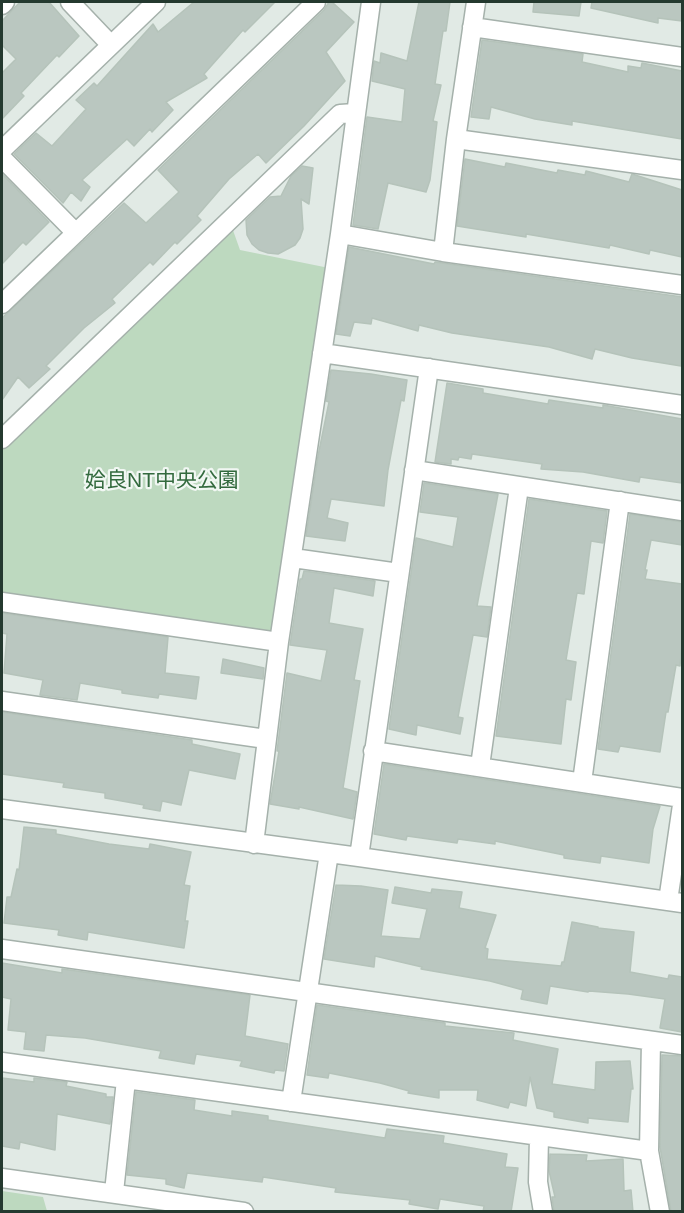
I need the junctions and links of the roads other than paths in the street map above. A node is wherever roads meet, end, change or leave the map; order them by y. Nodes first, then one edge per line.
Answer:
1 (5, 2) edge
2 (70, 2) edge
3 (156, 2) edge
4 (316, 2) edge
5 (371, 2) edge
6 (476, 2) edge
7 (2, 5) edge
8 (472, 27) junction
9 (110, 44) junction
10 (682, 57) edge
11 (355, 113) junction
12 (456, 139) junction
13 (2, 150) edge
14 (2, 158) edge
15 (682, 170) edge
16 (76, 233) junction
17 (340, 234) junction
18 (443, 252) junction
19 (682, 285) edge
20 (2, 304) edge
21 (322, 353) junction
22 (429, 368) junction
23 (682, 405) edge
24 (2, 439) edge
25 (414, 470) junction
26 (519, 487) junction
27 (620, 501) junction
28 (682, 511) edge
29 (293, 558) junction
30 (399, 573) junction
31 (2, 602) edge
32 (279, 642) junction
33 (2, 701) edge
34 (266, 738) junction
35 (374, 751) junction
36 (480, 766) junction
37 (582, 782) junction
38 (682, 798) edge
39 (682, 805) edge
40 (2, 809) edge
41 (254, 844) junction
42 (329, 853) junction
43 (359, 857) junction
44 (675, 902) edge
45 (2, 949) edge
46 (307, 992) junction
47 (651, 1041) junction
48 (682, 1046) edge
49 (2, 1062) edge
50 (126, 1080) junction
51 (291, 1102) junction
52 (539, 1137) junction
53 (649, 1151) junction
54 (2, 1178) edge
55 (114, 1192) junction
56 (244, 1212) edge
57 (543, 1212) edge
58 (660, 1212) edge

1 - 7 street
2 - 9 street
3 - 9 street
4 - 16 street
5 - 11 street
6 - 8 street
8 - 10 street
8 - 12 street
9 - 13 street
11 - 17 street
11 - 24 street
12 - 15 street
12 - 18 street
14 - 16 street
16 - 20 street
17 - 18 street
17 - 21 street
18 - 19 street
21 - 22 street
21 - 29 street
22 - 23 street
22 - 25 street
25 - 26 street
25 - 30 street
26 - 27 street
26 - 36 street
27 - 28 street
27 - 37 street
29 - 30 street
29 - 32 street
30 - 35 street
31 - 32 street
32 - 34 street
33 - 34 street
34 - 41 street
35 - 36 street
35 - 43 street
36 - 37 street
37 - 38 street
39 - 44 street
40 - 41 street
41 - 42 street
42 - 43 street
42 - 46 street
43 - 44 street
45 - 46 street
46 - 47 street
46 - 51 street
47 - 48 street
47 - 53 street
49 - 50 street
50 - 51 street
50 - 55 street
51 - 52 street
52 - 53 street
52 - 57 street
53 - 58 street
54 - 55 street
55 - 56 street

